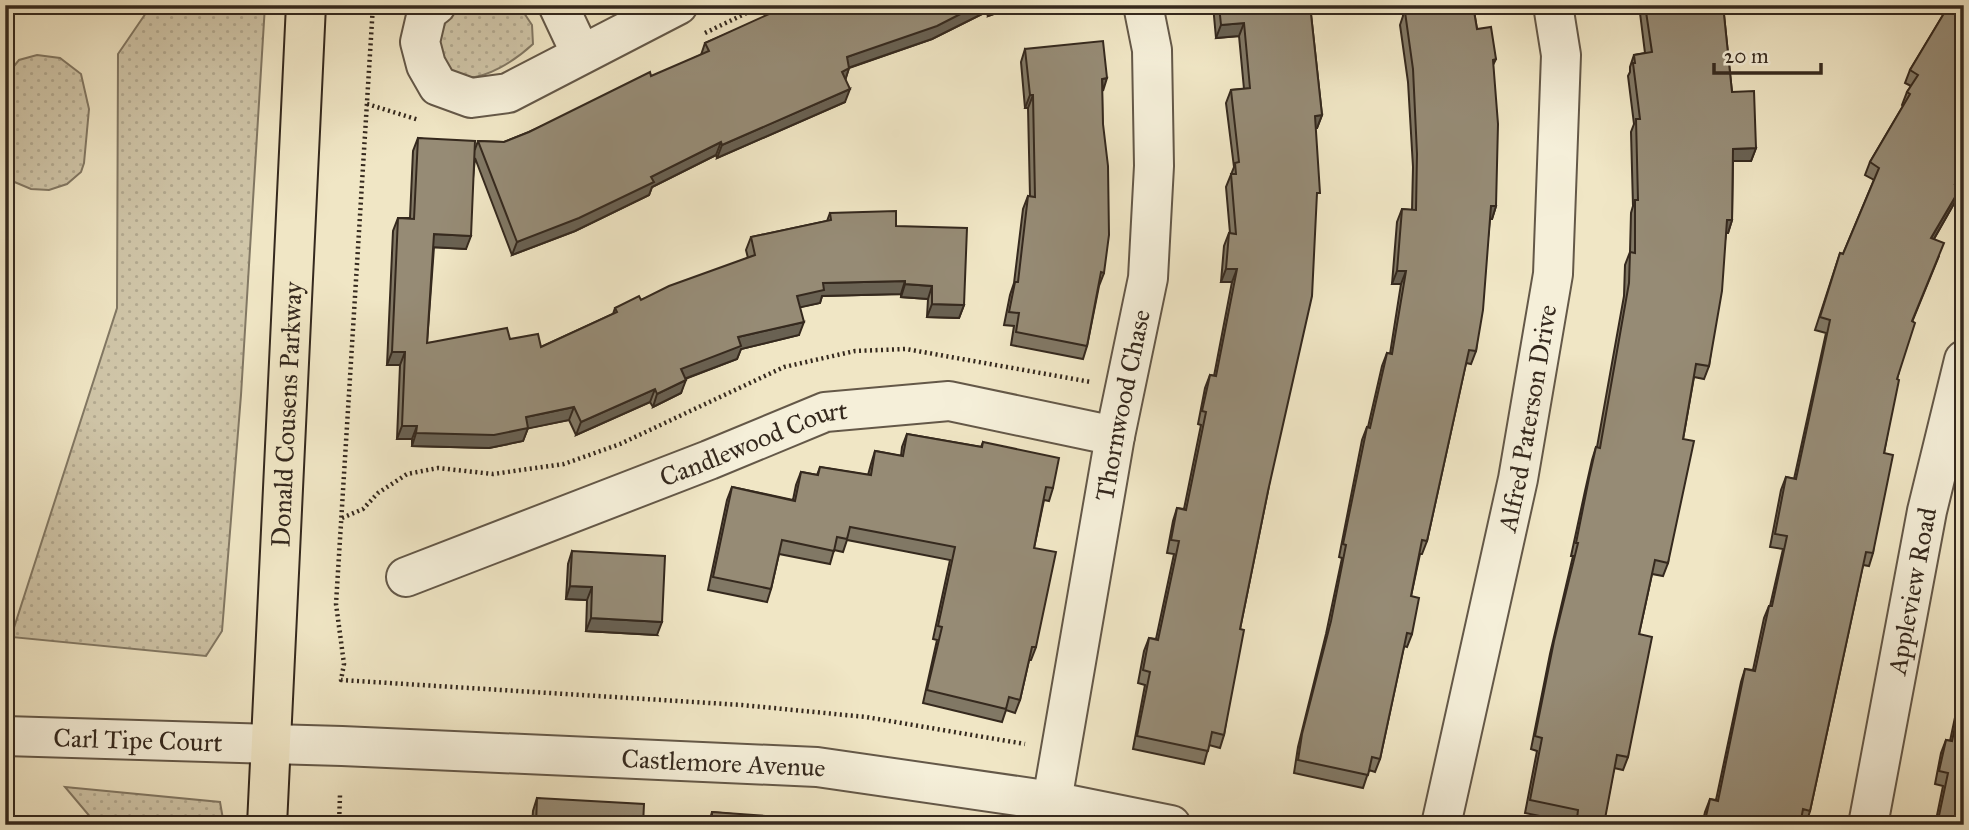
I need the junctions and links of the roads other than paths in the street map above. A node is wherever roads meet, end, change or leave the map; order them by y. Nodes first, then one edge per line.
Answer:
1 (306, 5) edge
2 (436, 5) edge
3 (558, 5) edge
4 (678, 5) edge
5 (1143, 5) edge
6 (1552, 5) edge
7 (581, 54) junction
8 (1964, 360) edge
9 (1115, 436) junction
10 (406, 577) dead end
11 (5, 736) edge
12 (270, 743) junction
13 (1052, 801) junction
14 (267, 825) edge
15 (1171, 825) edge
16 (1441, 825) edge
17 (1868, 825) edge

1 - 12 main road, Donald Cousens Parkway
2 - 7 street
3 - 7 street
4 - 7 street
5 - 9 street, Thornwood Chase
6 - 16 street, Alfred Paterson Drive
8 - 17 street, Appleview Road
9 - 10 street, Candlewood Court
9 - 13 street, Thornwood Chase
11 - 12 street, Carl Tipe Court
12 - 13 street, Castlemore Avenue
12 - 14 main road, Donald Cousens Parkway
13 - 15 street, Castlemore Avenue

